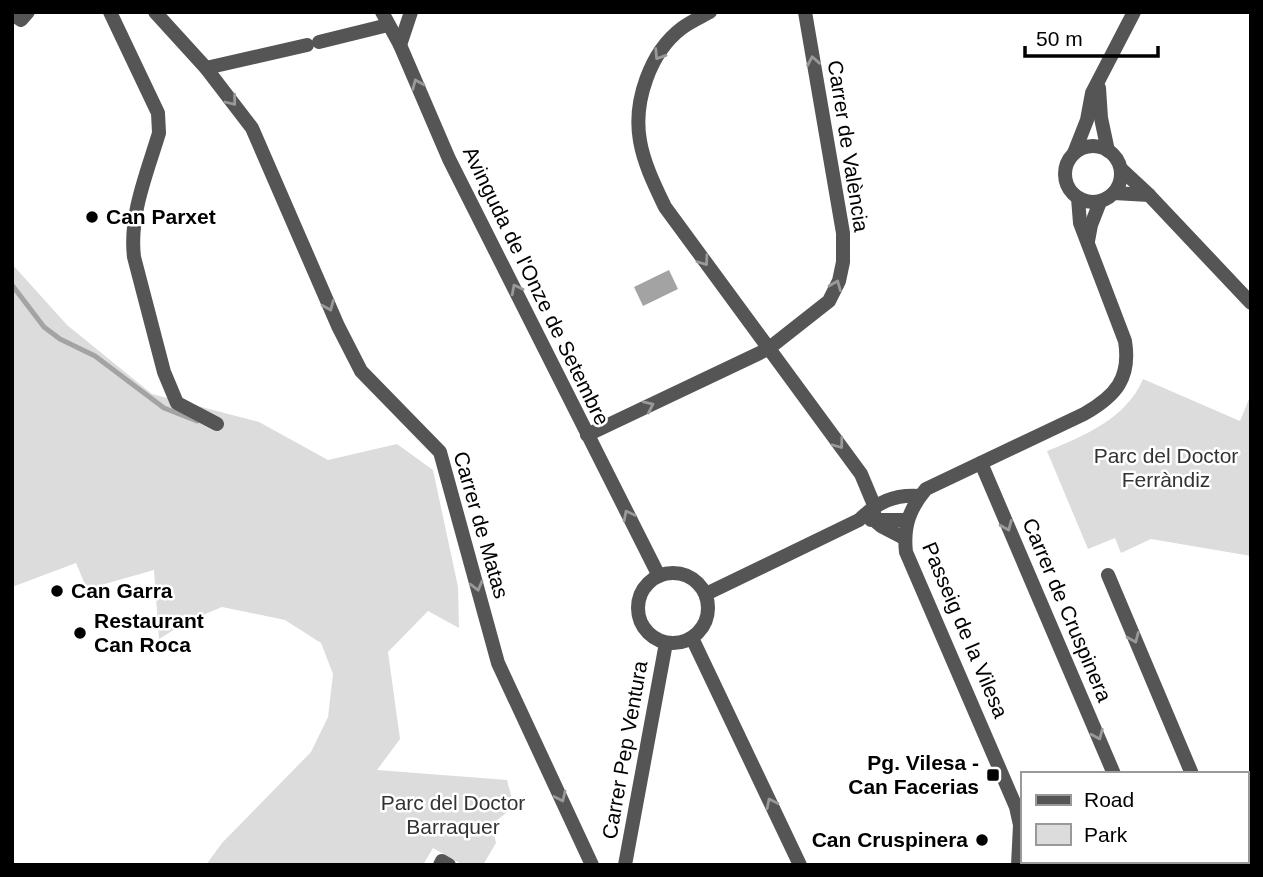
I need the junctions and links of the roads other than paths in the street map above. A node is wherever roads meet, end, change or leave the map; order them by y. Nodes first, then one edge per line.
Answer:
1 (28, 12) edge
2 (110, 12) edge
3 (155, 12) edge
4 (411, 12) edge
5 (710, 12) edge
6 (805, 12) edge
7 (1134, 12) edge
8 (12, 14) edge
9 (385, 19) edge
10 (400, 45) junction
11 (206, 68) junction
12 (1099, 83) junction
13 (1108, 151) junction
14 (1074, 153) junction
15 (1121, 169) junction
16 (1114, 193) junction
17 (1149, 195) junction
18 (1078, 198) junction
19 (1100, 202) junction
20 (1088, 243) junction
21 (1251, 303) edge
22 (768, 349) junction
23 (217, 424) dead end
24 (587, 435) junction
25 (981, 463) junction
26 (920, 496) junction
27 (869, 515) junction
28 (907, 520) junction
29 (904, 538) junction
30 (1108, 575) dead end
31 (659, 576) junction
32 (706, 594) junction
33 (692, 638) junction
34 (666, 643) junction
35 (1113, 772) edge
36 (1191, 772) edge
37 (1021, 822) edge
38 (1021, 835) edge
39 (440, 865) edge
40 (449, 865) edge
41 (592, 865) edge
42 (625, 865) edge
43 (800, 865) edge
44 (1018, 865) edge

1 - 8 street
2 - 23 street
3 - 11 street, Carrer de Matas
4 - 10 street
5 -> 22 street
22 -> 6 street, Carrer de València
7 - 12 street
9 - 10 street, Avinguda de l'Onze de Setembre
9 - 11 street
24 -> 10 street, Avinguda de l'Onze de Setembre
11 -> 41 street, Carrer de Matas
12 - 13 street
12 - 14 street
13 - 14 street
13 - 15 street
14 - 18 street
15 - 16 street
15 - 17 street
16 - 17 street
16 - 19 street
17 - 21 street
18 - 19 street
18 - 20 street, Passeig de la Vilesa
19 - 20 street
20 - 25 street, Passeig de la Vilesa
24 -> 22 street, Carrer de València
22 -> 27 street
31 -> 24 street, Avinguda de l'Onze de Setembre
25 - 26 street, Passeig de la Vilesa
25 -> 35 street, Carrer de Cruspinera
26 - 27 street
26 - 28 street, Passeig de la Vilesa
27 - 28 street
27 - 29 street
27 - 32 street
28 - 29 street, Passeig de la Vilesa
29 - 37 street, Passeig de la Vilesa
30 -> 36 street
31 - 32 street
31 - 34 street
32 - 33 street
33 - 34 street
43 -> 33 street
34 - 42 street, Carrer Pep Ventura
38 - 44 street, Passeig de la Vilesa
39 - 40 street

